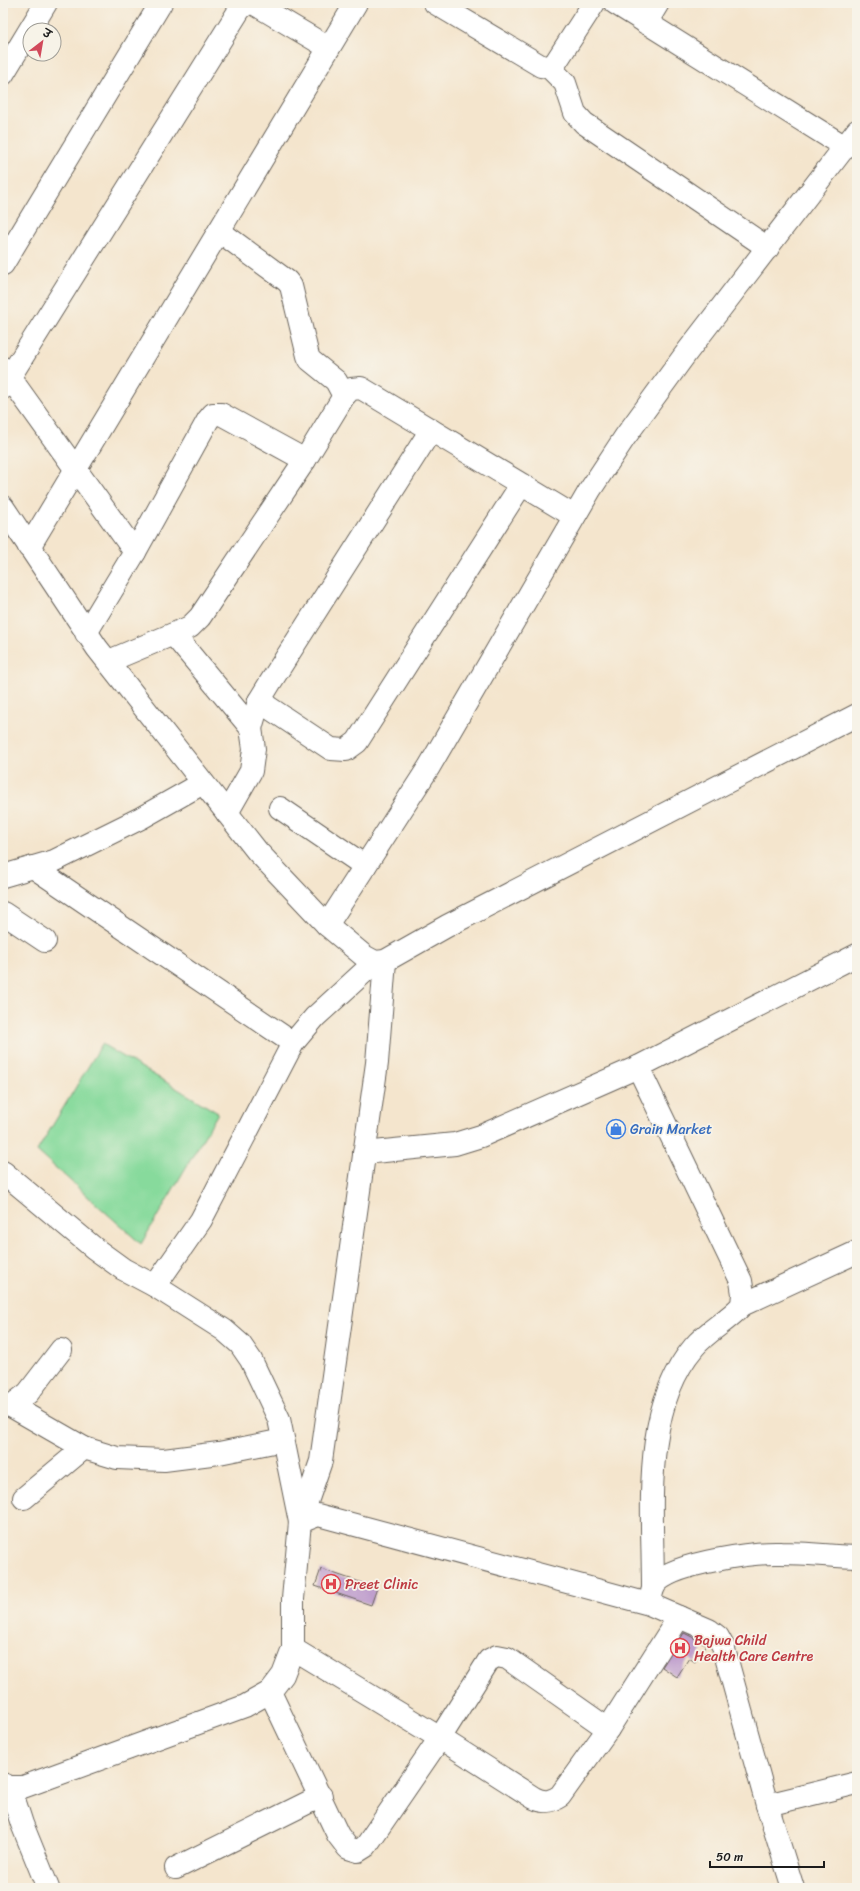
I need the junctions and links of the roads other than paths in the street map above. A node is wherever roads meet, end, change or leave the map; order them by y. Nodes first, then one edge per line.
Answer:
1 (46, 3) edge
2 (161, 3) edge
3 (248, 3) edge
4 (253, 3) edge
5 (356, 3) edge
6 (435, 3) edge
7 (594, 3) edge
8 (614, 3) edge
9 (658, 3) edge
10 (646, 23) junction
11 (329, 48) junction
12 (549, 67) junction
13 (3, 74) edge
14 (851, 139) edge
15 (219, 231) junction
16 (768, 248) junction
17 (3, 264) edge
18 (5, 378) edge
19 (344, 396) junction
20 (431, 430) junction
21 (305, 460) junction
22 (76, 468) junction
23 (521, 485) junction
24 (3, 507) edge
25 (574, 516) junction
26 (28, 547) junction
27 (135, 552) junction
28 (86, 633) junction
29 (174, 635) junction
30 (109, 662) junction
31 (259, 701) junction
32 (857, 715) edge
33 (251, 728) junction
34 (203, 783) junction
35 (280, 808) dead end
36 (227, 813) junction
37 (365, 866) junction
38 (33, 867) junction
39 (3, 876) edge
40 (3, 913) edge
41 (327, 925) junction
42 (45, 941) dead end
43 (857, 955) edge
44 (380, 961) junction
45 (293, 1043) junction
46 (638, 1067) junction
47 (364, 1153) junction
48 (3, 1172) edge
49 (857, 1252) edge
50 (155, 1286) junction
51 (742, 1305) junction
52 (61, 1350) dead end
53 (7, 1405) edge
54 (283, 1440) junction
55 (84, 1448) junction
56 (24, 1498) dead end
57 (300, 1522) junction
58 (857, 1558) edge
59 (651, 1596) junction
60 (679, 1617) junction
61 (293, 1649) junction
62 (270, 1692) junction
63 (608, 1729) junction
64 (440, 1738) junction
65 (857, 1783) edge
66 (6, 1786) edge
67 (321, 1796) junction
68 (767, 1805) junction
69 (176, 1868) dead end
70 (48, 1888) edge
71 (793, 1888) edge

1 - 13 street
2 - 17 street
3 - 18 street
4 - 11 street
5 - 11 street
6 - 12 street
7 - 12 street
8 - 10 street
9 - 10 street
10 - 14 street
11 - 15 street
12 - 16 street
14 - 16 street
15 - 19 street
15 - 22 street
16 - 25 street
18 - 22 street
19 - 20 street
19 - 21 street
20 - 23 street
20 - 31 street
21 - 27 street
21 - 29 street
22 - 26 street
22 - 27 street
23 - 25 street
23 - 31 street
24 - 26 street
25 - 37 street
26 - 28 street
27 - 28 street
28 - 30 street
29 - 30 street
29 - 33 street
30 - 34 street
31 - 33 street
32 - 44 street
33 - 36 street
34 - 36 street
34 - 38 street
35 - 37 street
36 - 41 street
37 - 41 street
38 - 39 street
38 - 45 street
40 - 42 street
41 - 44 street
43 - 46 street
44 - 45 street
44 - 47 street
45 - 50 street
46 - 47 street
46 - 51 street
47 - 57 street
48 - 50 street
49 - 51 street
50 - 54 street
51 - 59 street
52 - 53 street
53 - 55 street
54 - 55 street
54 - 57 street
55 - 56 street
57 - 59 street
57 - 61 street
58 - 59 street
59 - 60 street
60 - 63 street
60 - 68 street
61 - 62 street
61 - 64 street
62 - 66 street
62 - 67 street
63 - 64 street
63 - 64 street
64 - 67 street
65 - 68 street
66 - 70 street
67 - 69 street
68 - 71 street

